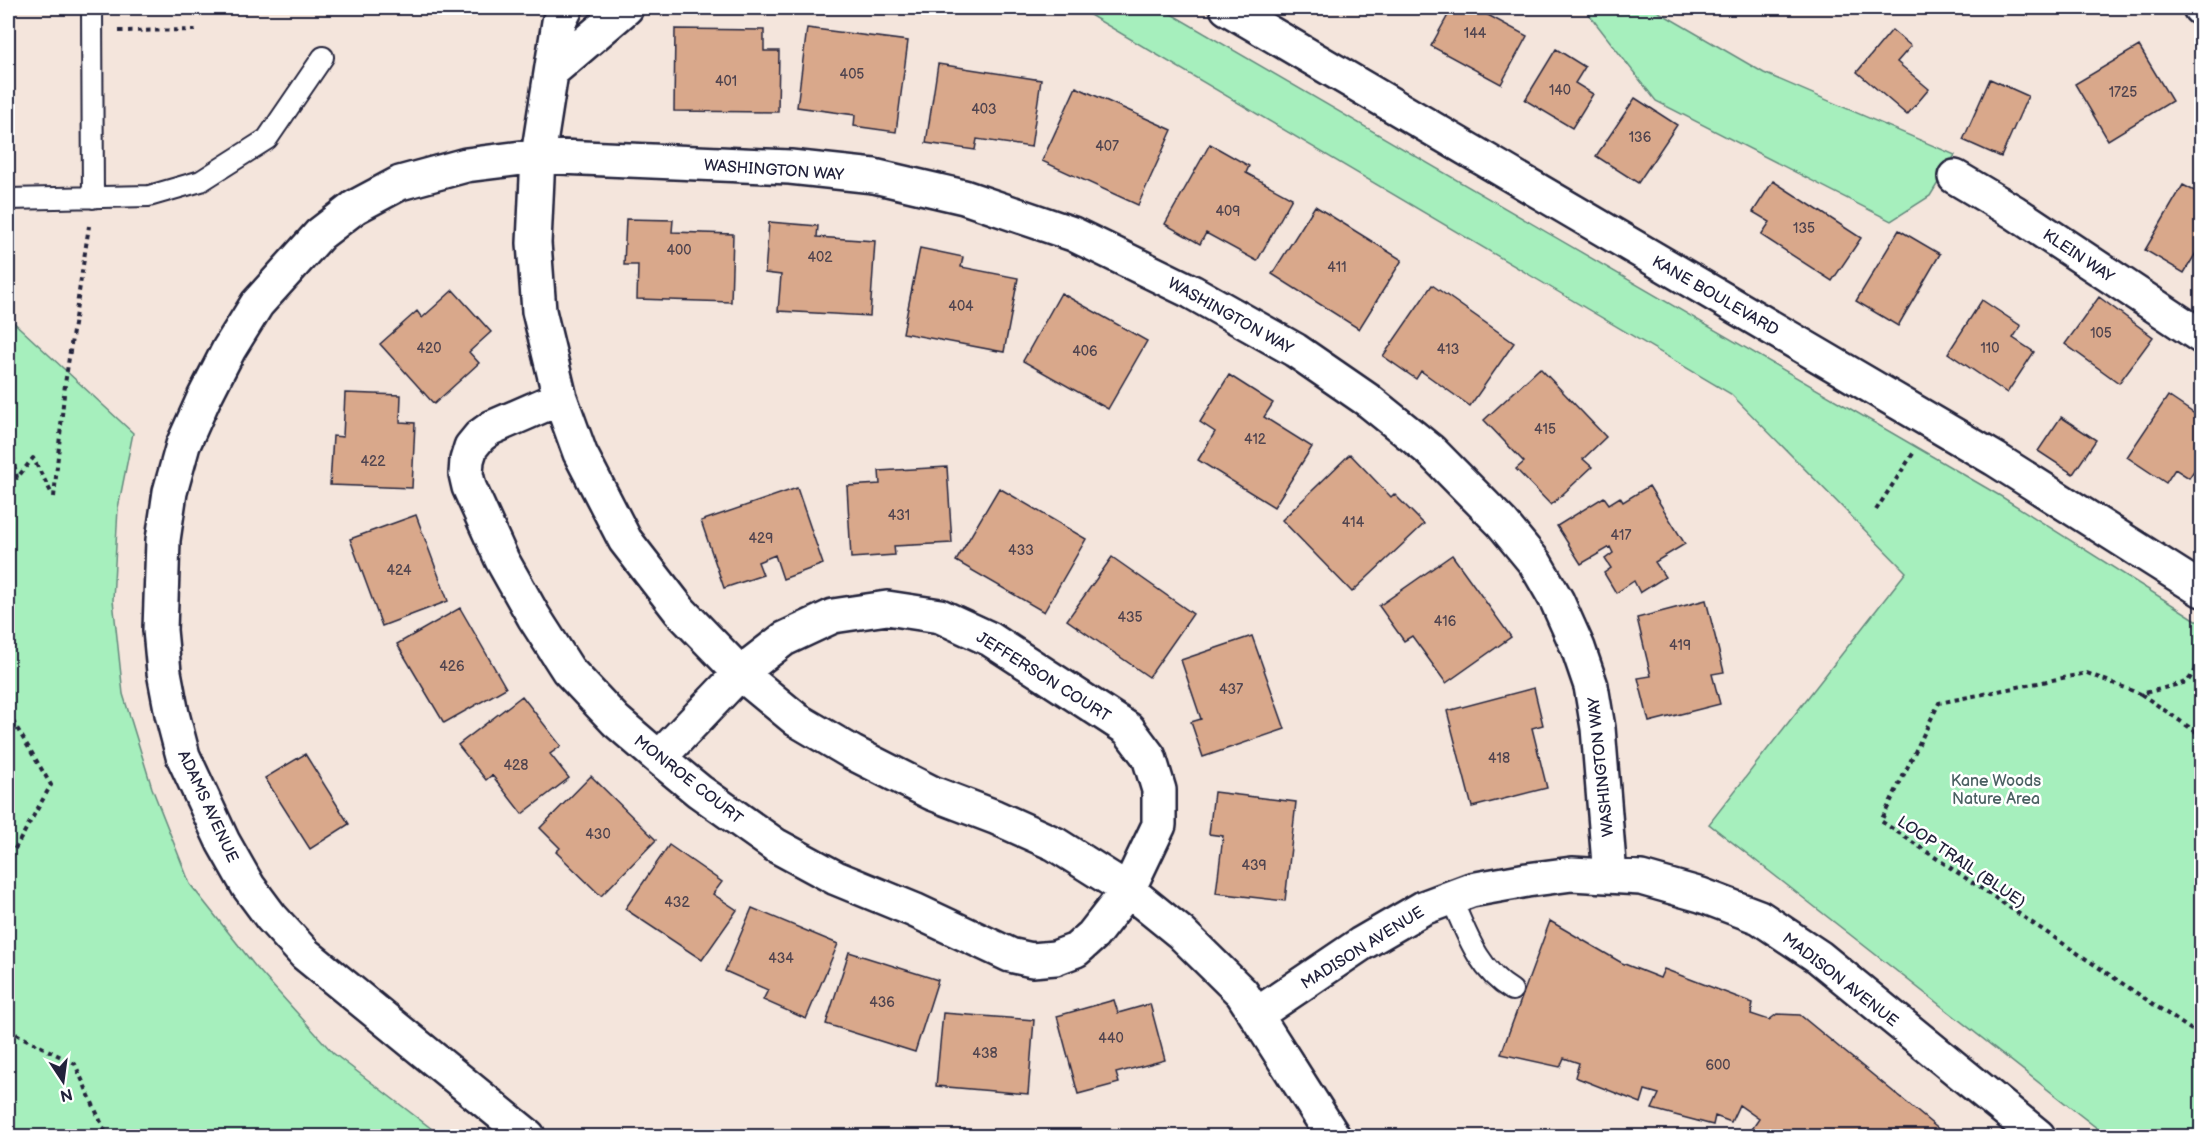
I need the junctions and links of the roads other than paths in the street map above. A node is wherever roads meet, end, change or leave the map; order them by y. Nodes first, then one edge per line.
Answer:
1 (92, 8) edge
2 (566, 8) edge
3 (626, 8) edge
4 (1227, 8) edge
5 (323, 57) dead end
6 (552, 71) junction
7 (538, 156) junction
8 (1955, 177) dead end
9 (93, 198) junction
10 (8, 199) edge
11 (2202, 337) edge
12 (560, 398) junction
13 (2202, 590) edge
14 (740, 673) junction
15 (659, 758) junction
16 (1610, 876) junction
17 (1128, 890) junction
18 (1451, 898) junction
19 (1512, 990) dead end
20 (1256, 1015) junction
21 (528, 1137) edge
22 (1333, 1137) edge
23 (2038, 1137) edge

1 - 9 lane
2 - 6 street
3 - 6 street
4 - 13 street, KANE BOULEVARD
5 - 9 lane
6 - 7 street
7 - 12 street
7 - 16 street, WASHINGTON WAY
7 - 21 street, ADAMS AVENUE
8 - 11 street, KLEIN WAY
9 - 10 lane
12 - 14 street
12 - 15 street, MONROE COURT
14 - 15 street, JEFFERSON COURT
14 - 17 street
14 - 17 street, JEFFERSON COURT
15 - 17 street, MONROE COURT
16 - 18 street, MADISON AVENUE
16 - 23 street, MADISON AVENUE
17 - 20 street
18 - 19 lane
18 - 20 street, MADISON AVENUE
20 - 22 street

